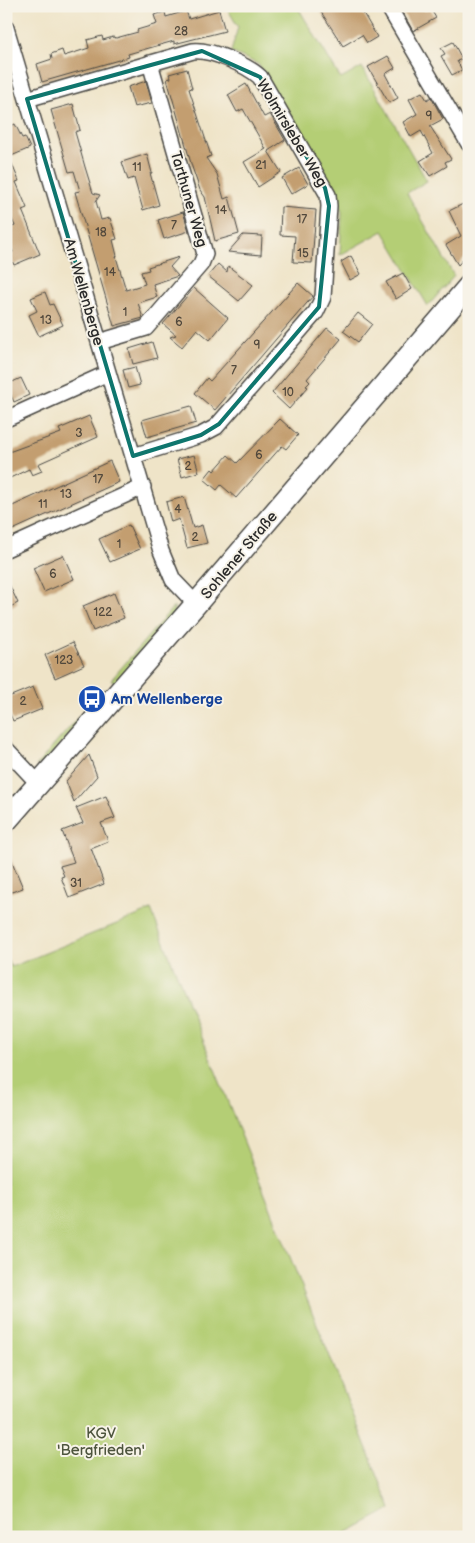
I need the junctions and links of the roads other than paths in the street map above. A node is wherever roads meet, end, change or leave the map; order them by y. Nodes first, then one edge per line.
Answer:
1 (388, 6) edge
2 (6, 28) edge
3 (150, 63) junction
4 (27, 99) junction
5 (469, 144) edge
6 (469, 286) edge
7 (99, 342) junction
8 (108, 373) junction
9 (6, 419) edge
10 (133, 456) junction
11 (143, 487) junction
12 (6, 549) edge
13 (196, 604) junction
14 (6, 749) edge
15 (39, 784) junction
16 (6, 821) edge

1 - 5 street
2 - 4 street, Am Wellenberge
3 - 4 street, Wolmirsleber Weg
3 - 7 street, Tarthuner Weg
3 - 10 street, Wolmirsleber Weg
4 - 7 street, Am Wellenberge
6 - 13 street, Sohlener Straße
7 - 8 street, Am Wellenberge
8 - 9 street
8 - 10 street, Am Wellenberge
10 - 11 street, Am Wellenberge
11 - 12 street
11 - 13 street, Am Wellenberge
13 - 15 street, Sohlener Straße
14 - 15 street
15 - 16 street, Sohlener Straße

